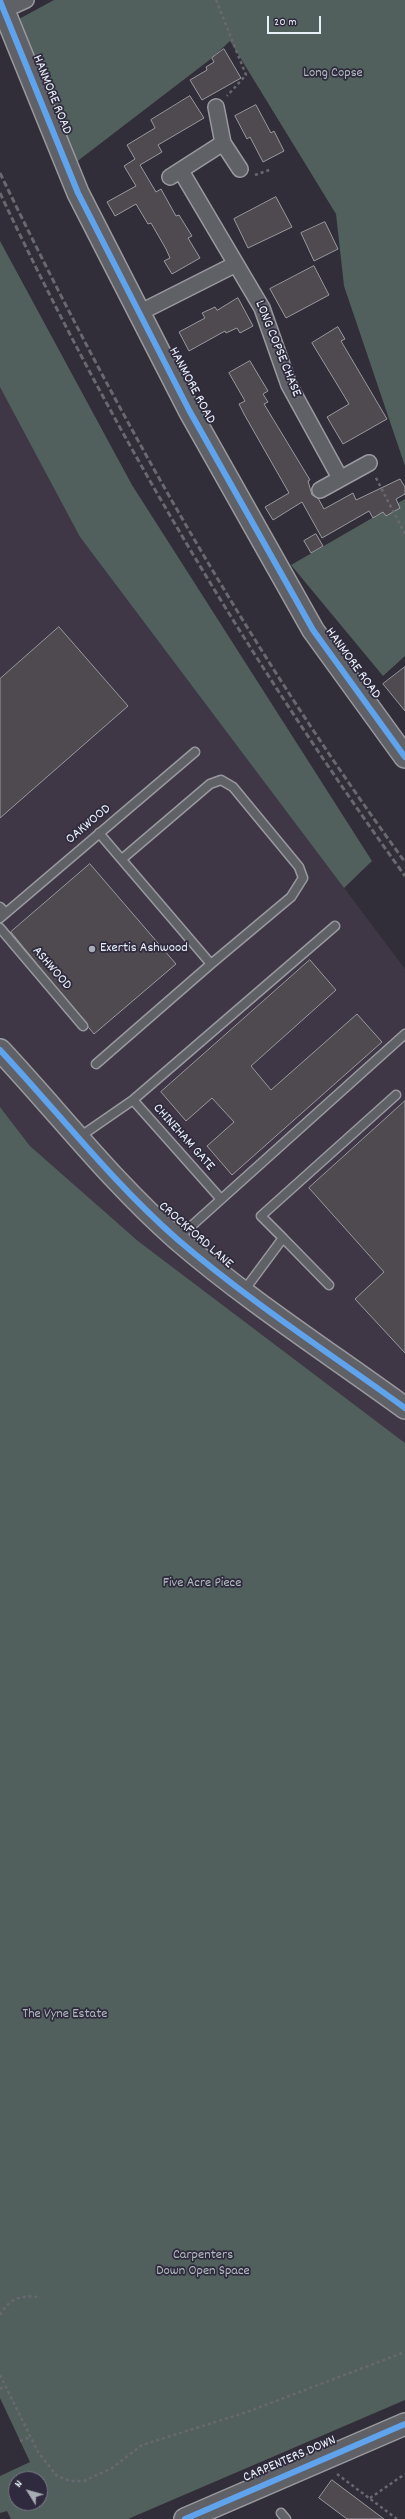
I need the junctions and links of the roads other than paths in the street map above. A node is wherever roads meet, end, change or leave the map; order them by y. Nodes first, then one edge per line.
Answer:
1 (26, 0) edge
2 (2, 6) edge
3 (216, 107) road end
4 (223, 143) junction
5 (240, 169) dead end
6 (236, 264) junction
7 (139, 313) junction
8 (369, 463) road end
9 (340, 478) junction
10 (320, 490) dead end
11 (195, 752) dead end
12 (405, 757) edge
13 (99, 833) junction
14 (122, 859) junction
15 (0, 906) edge
16 (3, 916) edge
17 (335, 926) dead end
18 (0, 928) edge
19 (211, 964) junction
20 (83, 1026) dead end
21 (405, 1034) edge
22 (0, 1050) edge
23 (96, 1064) dead end
24 (396, 1095) dead end
25 (133, 1100) junction
26 (77, 1138) junction
27 (220, 1198) junction
28 (283, 1238) junction
29 (178, 1239) junction
30 (329, 1285) dead end
31 (243, 1292) junction
32 (403, 1402) edge
33 (405, 2424) edge
34 (185, 2519) edge

1 - 2 street
2 - 7 street, HANMORE ROAD
3 - 4 street
4 - 5 street
4 - 6 street, LONG COPSE CHASE
6 - 7 street
6 - 9 street, LONG COPSE CHASE
7 - 12 street, HANMORE ROAD
8 - 9 street
9 - 10 street
11 - 13 lane, OAKWOOD
13 - 14 lane
13 - 16 lane, OAKWOOD
14 - 19 lane
14 - 19 lane
15 - 16 lane
17 - 25 lane
18 - 20 lane, ASHWOOD
19 - 23 lane
21 - 27 lane
22 - 26 street, CROCKFORD LANE
24 - 28 lane
25 - 26 lane, CHINEHAM GATE
25 - 27 lane, CHINEHAM GATE
26 - 29 street, CROCKFORD LANE
27 - 29 lane
28 - 30 lane
28 - 31 lane
29 - 31 street, CROCKFORD LANE
31 - 32 street, CROCKFORD LANE
33 - 34 street, CARPENTERS DOWN

